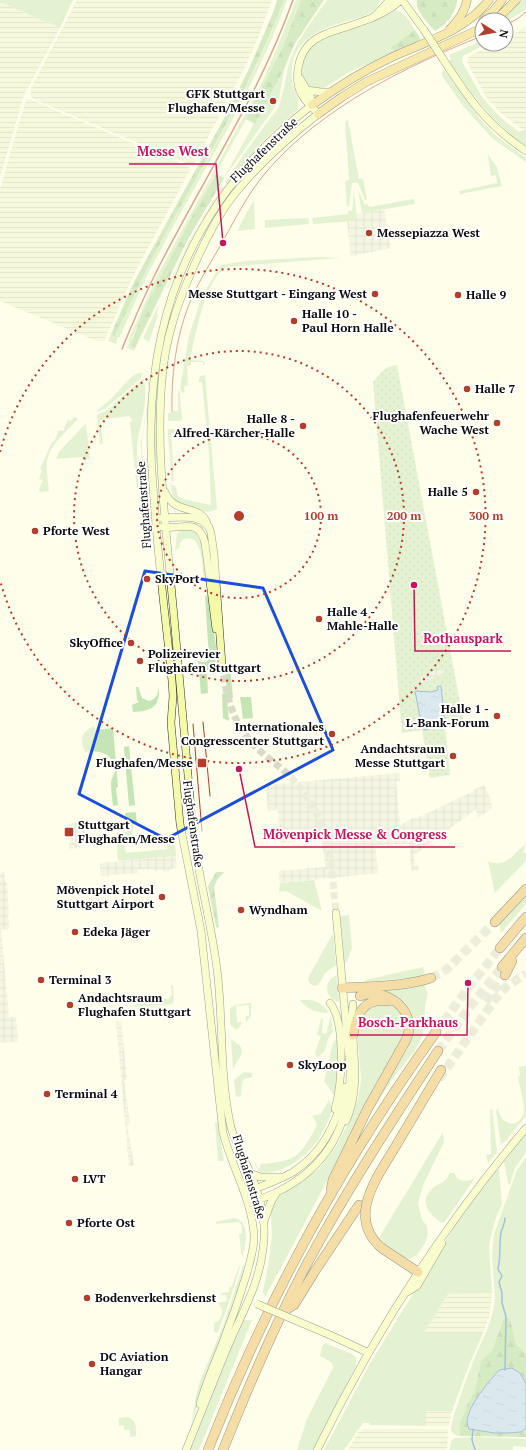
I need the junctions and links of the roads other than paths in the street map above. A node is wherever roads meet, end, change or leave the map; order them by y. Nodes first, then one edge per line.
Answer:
1 (383, 0) edge
2 (398, 0) edge
3 (401, 0) edge
4 (467, 0) edge
5 (489, 0) edge
6 (502, 0) edge
7 (516, 0) edge
8 (381, 8) junction
9 (492, 12) edge
10 (504, 12) edge
11 (373, 17) junction
12 (474, 29) edge
13 (474, 32) edge
14 (468, 35) junction
15 (439, 36) junction
16 (297, 74) junction
17 (307, 90) junction
18 (331, 92) junction
19 (312, 106) junction
20 (318, 114) junction
21 (526, 151) edge
22 (163, 483) junction
23 (165, 518) junction
24 (156, 522) junction
25 (207, 524) junction
26 (166, 527) junction
27 (172, 744) junction
28 (186, 751) junction
29 (526, 889) edge
30 (336, 913) tunnel mouth
31 (526, 917) edge
32 (496, 922) tunnel mouth
33 (526, 938) edge
34 (500, 948) tunnel mouth
35 (504, 971) tunnel mouth
36 (431, 978) tunnel mouth
37 (342, 988) junction
38 (360, 996) dead end
39 (330, 1003) dead end
40 (397, 1003) junction
41 (352, 1004) dead end
42 (436, 1032) tunnel mouth
43 (353, 1036) junction
44 (438, 1051) tunnel mouth
45 (348, 1053) junction
46 (441, 1070) tunnel mouth
47 (526, 1128) edge
48 (337, 1135) junction
49 (328, 1136) junction
50 (250, 1173) junction
51 (283, 1177) junction
52 (256, 1188) junction
53 (277, 1192) junction
54 (245, 1193) junction
55 (330, 1196) junction
56 (259, 1199) junction
57 (248, 1204) junction
58 (359, 1206) dead end
59 (264, 1221) junction
60 (450, 1226) junction
61 (418, 1272) junction
62 (403, 1295) junction
63 (239, 1298) junction
64 (249, 1301) junction
65 (283, 1312) junction
66 (369, 1353) junction
67 (191, 1438) junction
68 (186, 1450) edge
69 (208, 1450) edge
70 (223, 1450) edge
71 (317, 1450) edge

1 - 8 main road
2 - 8 main road
3 - 11 main road
3 - 21 main road, bridge
4 - 15 highway
5 - 15 highway
6 - 9 highway
7 - 10 highway
8 - 11 main road
11 - 16 main road
12 - 14 highway
13 - 14 highway
14 - 20 highway
15 - 18 highway
16 - 17 main road
16 - 19 main road
17 - 18 main road
17 - 19 main road
18 - 19 highway
19 - 20 main road
19 - 24 main road, Flughafenstraße
20 - 22 main road, Flughafenstraße
22 - 23 main road, Flughafenstraße
22 - 25 main road
23 - 24 main road
23 - 25 main road
23 - 26 main road, Flughafenstraße
24 - 26 main road
24 - 27 main road, Flughafenstraße
25 - 26 main road
26 - 28 main road, Flughafenstraße
27 - 28 main road
27 - 54 main road, Flughafenstraße
28 - 50 main road, Flughafenstraße
29 - 32 highway
30 - 37 main road
31 - 34 highway
33 - 35 highway
36 - 37 highway
37 - 45 main road
38 - 40 highway
39 - 49 main road
40 - 43 highway
40 - 55 highway
41 - 43 main road
42 - 55 highway
43 - 48 main road
44 - 65 highway
45 - 48 main road
45 - 49 main road
46 - 61 highway, bridge
47 - 60 main road
48 - 53 main road
49 - 51 main road
50 - 51 main road
50 - 52 main road, Flughafenstraße
51 - 52 main road
52 - 54 main road
52 - 56 main road, Flughafenstraße
53 - 56 main road
53 - 59 main road
54 - 57 main road, Flughafenstraße
55 - 69 highway
56 - 57 main road
56 - 59 main road, Flughafenstraße
57 - 63 main road, Flughafenstraße
58 - 65 highway
59 - 64 main road, Flughafenstraße
60 - 61 main road
60 - 62 main road
61 - 62 main road
62 - 66 main road
63 - 64 main road
63 - 67 main road, Flughafenstraße
64 - 66 main road, bridge
64 - 67 main road, Flughafenstraße
65 - 70 highway
66 - 71 main road
67 - 68 main road, Flughafenstraße

